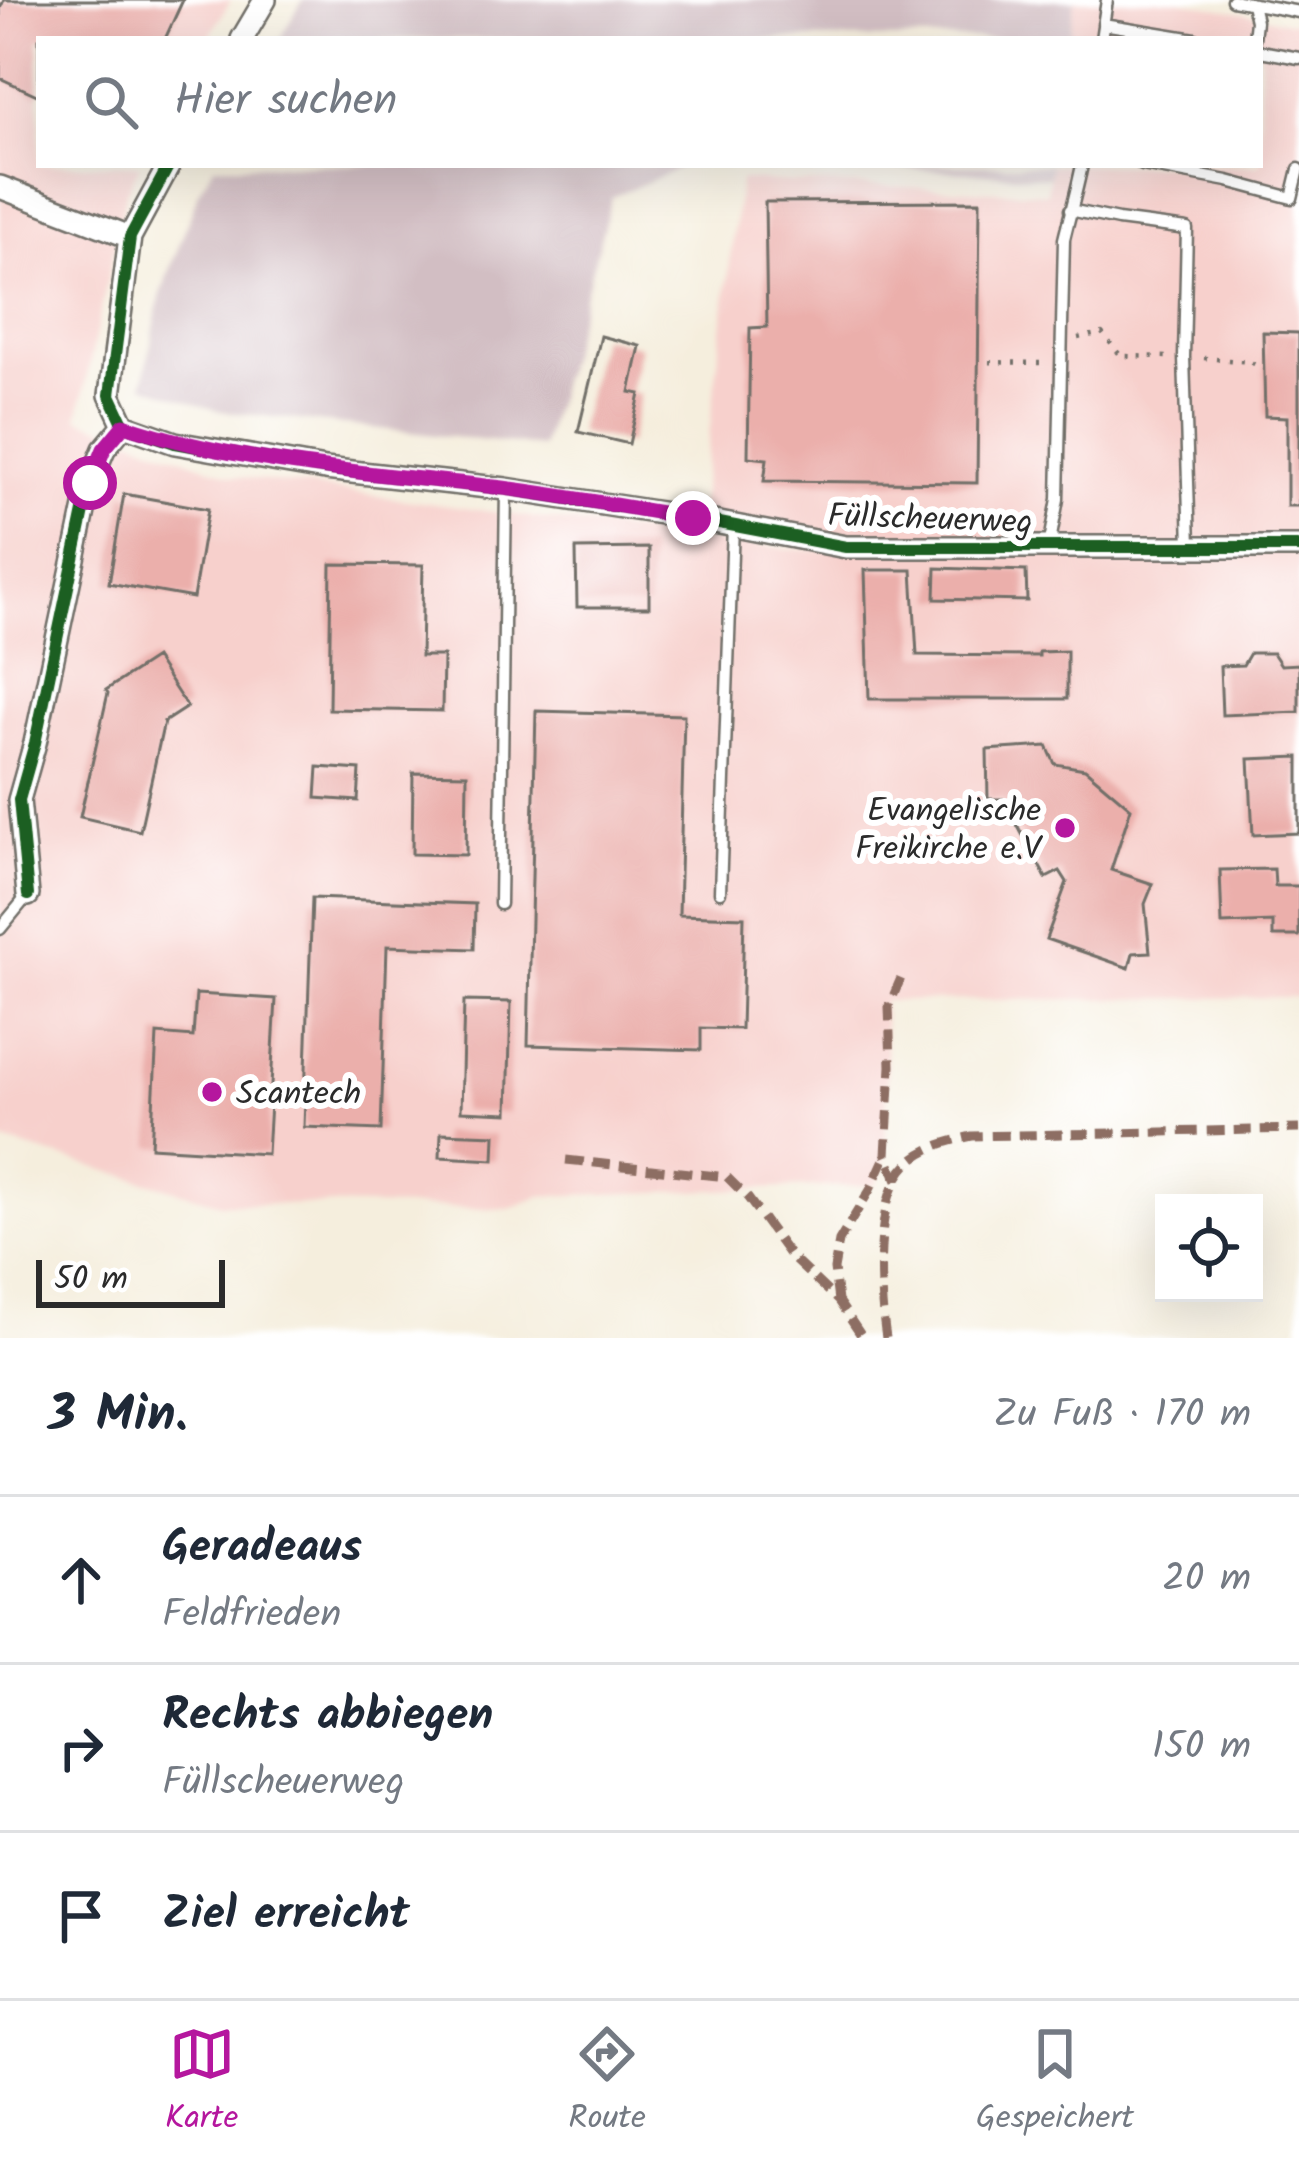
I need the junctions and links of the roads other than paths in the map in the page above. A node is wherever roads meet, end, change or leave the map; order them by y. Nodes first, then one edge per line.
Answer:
1 (265, 0) edge
2 (1107, 0) edge
3 (1232, 0) edge
4 (1252, 4) junction
5 (1293, 7) edge
6 (1103, 24) junction
7 (244, 36) edge
8 (1101, 36) edge
9 (1177, 36) edge
10 (1254, 36) edge
11 (1263, 52) edge
12 (1299, 58) edge
13 (167, 168) edge
14 (1082, 168) edge
15 (1158, 168) edge
16 (1299, 169) edge
17 (0, 187) edge
18 (1070, 210) junction
19 (130, 237) junction
20 (124, 425) junction
21 (506, 489) junction
22 (734, 525) junction
23 (1190, 545) junction
24 (1299, 547) edge
25 (1049, 548) junction
26 (720, 892) dead end
27 (28, 895) joint
28 (500, 904) dead end
29 (0, 929) edge

1 - 7 street
2 - 6 lane
3 - 4 lane
4 - 5 lane
4 - 10 lane
6 - 8 lane
6 - 9 lane
11 - 12 lane
13 - 19 street
14 - 18 lane
15 - 16 lane
17 - 19 street
18 - 23 lane
18 - 25 lane
19 - 20 street
20 - 21 street, Füllscheuerweg
20 - 27 street
21 - 22 street, Füllscheuerweg
21 - 28 lane
22 - 25 street, Füllscheuerweg
22 - 26 lane
23 - 24 street, Füllscheuerweg
23 - 25 street, Füllscheuerweg
27 - 29 lane

